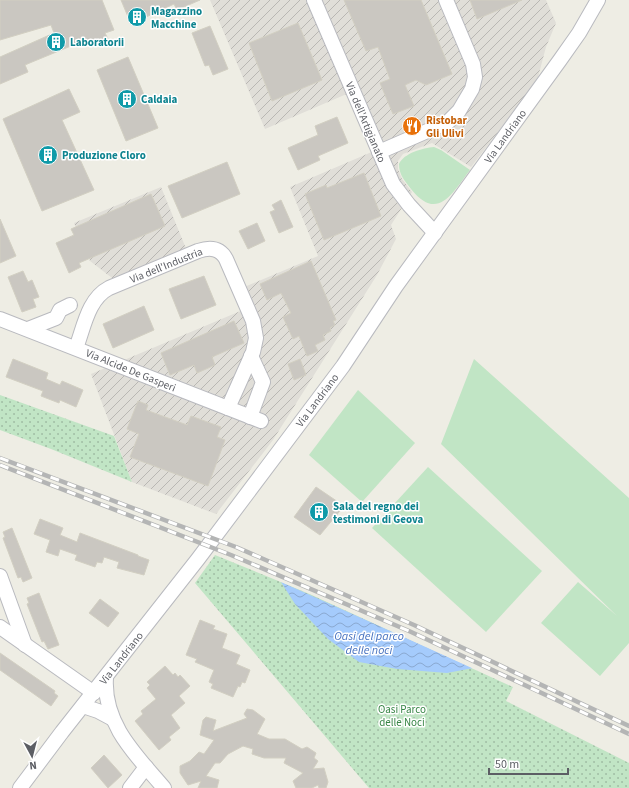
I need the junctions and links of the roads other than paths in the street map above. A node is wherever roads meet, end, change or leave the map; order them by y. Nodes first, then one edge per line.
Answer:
1 (314, 0) edge
2 (446, 0) edge
3 (598, 0) edge
4 (379, 152) junction
5 (435, 233) junction
6 (70, 305) dead end
7 (0, 319) edge
8 (28, 329) junction
9 (76, 348) junction
10 (251, 356) junction
11 (228, 408) junction
12 (0, 576) edge
13 (0, 627) edge
14 (26, 645) junction
15 (106, 678) junction
16 (94, 693) junction
17 (83, 706) junction
18 (113, 719) junction
19 (146, 767) junction
20 (20, 788) edge
21 (130, 788) edge
22 (164, 788) edge

1 - 4 street, Via dell'Artigianato
2 - 4 street
3 - 5 street, Via Landriano
4 - 5 street, Via dell'Artigianato
5 - 15 street, Via Landriano
6 - 8 street
7 - 8 street, Via Alcide De Gasperi
8 - 9 street, Via Alcide De Gasperi
9 - 10 street, Via dell'Industria
9 - 11 street, Via Alcide De Gasperi
10 - 11 street, Via dell'Industria
10 - 11 street, Via Alcide De Gasperi
12 - 14 street
13 - 14 street
14 - 16 street
15 - 16 street, Via Landriano
15 - 18 street
16 - 17 street, Via Landriano
17 - 18 street
17 - 20 street, Via Landriano
18 - 19 street
19 - 21 street
19 - 22 street

